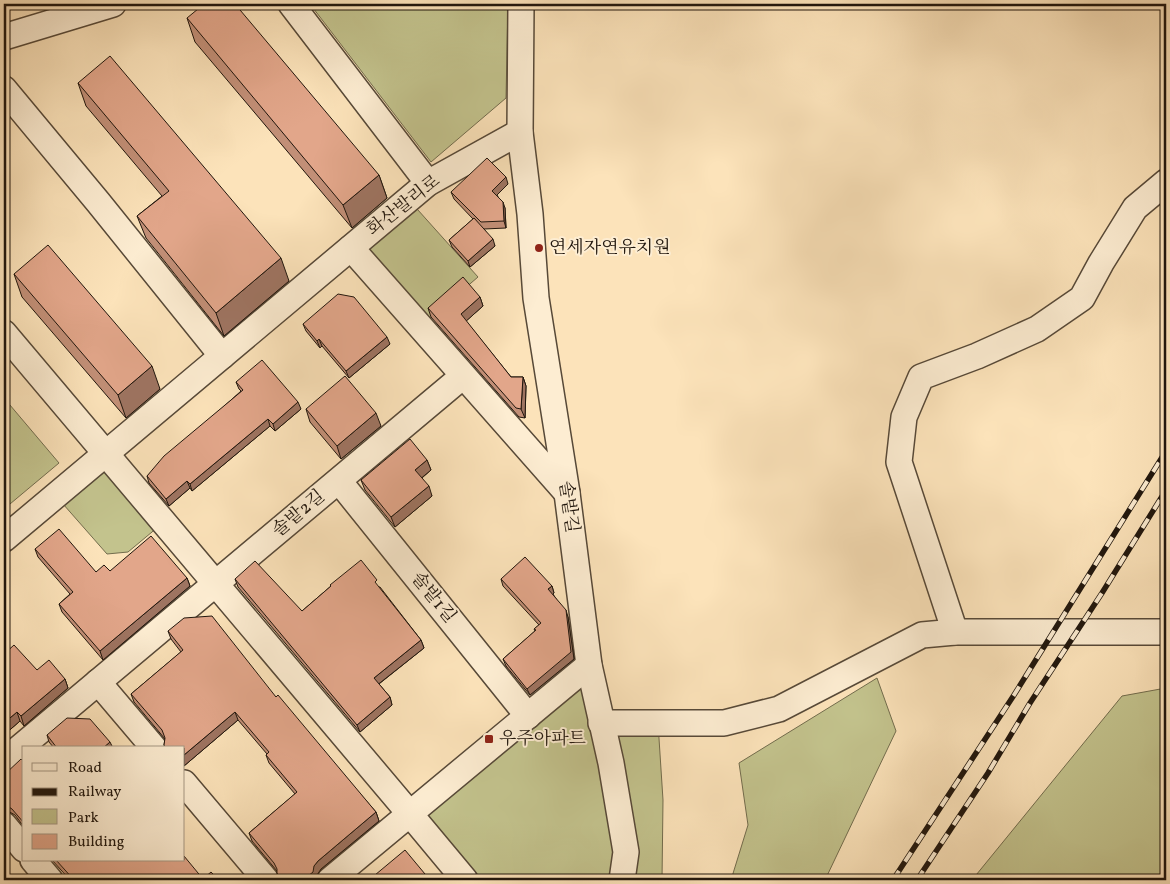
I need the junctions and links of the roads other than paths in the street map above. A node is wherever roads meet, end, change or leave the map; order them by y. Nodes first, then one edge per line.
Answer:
1 (113, 4) edge
2 (291, 4) edge
3 (521, 4) edge
4 (4, 37) edge
5 (4, 90) edge
6 (520, 132) junction
7 (1166, 182) edge
8 (428, 183) junction
9 (351, 248) junction
10 (4, 333) edge
11 (222, 356) junction
12 (464, 376) junction
13 (106, 454) junction
14 (339, 481) junction
15 (567, 493) junction
16 (4, 539) edge
17 (216, 584) junction
18 (956, 632) junction
19 (1166, 632) edge
20 (589, 665) junction
21 (98, 682) junction
22 (528, 716) junction
23 (602, 723) junction
24 (152, 746) edge
25 (4, 761) edge
26 (185, 784) edge
27 (410, 814) junction
28 (4, 825) edge
29 (22, 847) edge
30 (35, 862) edge
31 (50, 880) edge
32 (266, 880) edge
33 (330, 880) edge
34 (465, 880) edge
35 (622, 880) edge

1 - 4 street
2 - 8 street
3 - 6 street
5 - 11 street
6 - 8 street, 화산발리로
6 - 15 street, 솔밭길
7 - 18 street
8 - 9 street, 화산발리로
9 - 11 street, 화산발리로
9 - 12 street
10 - 13 street
11 - 13 street, 화산발리로
12 - 14 street, 솔밭2길
12 - 15 street
13 - 16 street, 화산발리로
13 - 17 street
14 - 17 street, 솔밭2길
14 - 22 street, 솔밭1길
15 - 20 street, 솔밭길
17 - 21 street, 솔밭2길
17 - 27 street
18 - 19 street
18 - 23 street
20 - 22 street
20 - 23 street, 솔밭길
21 - 24 street
21 - 25 street, 솔밭2길
22 - 27 street
23 - 35 street, 솔밭길
26 - 32 street
27 - 33 street
27 - 34 street
28 - 29 street
30 - 31 street

